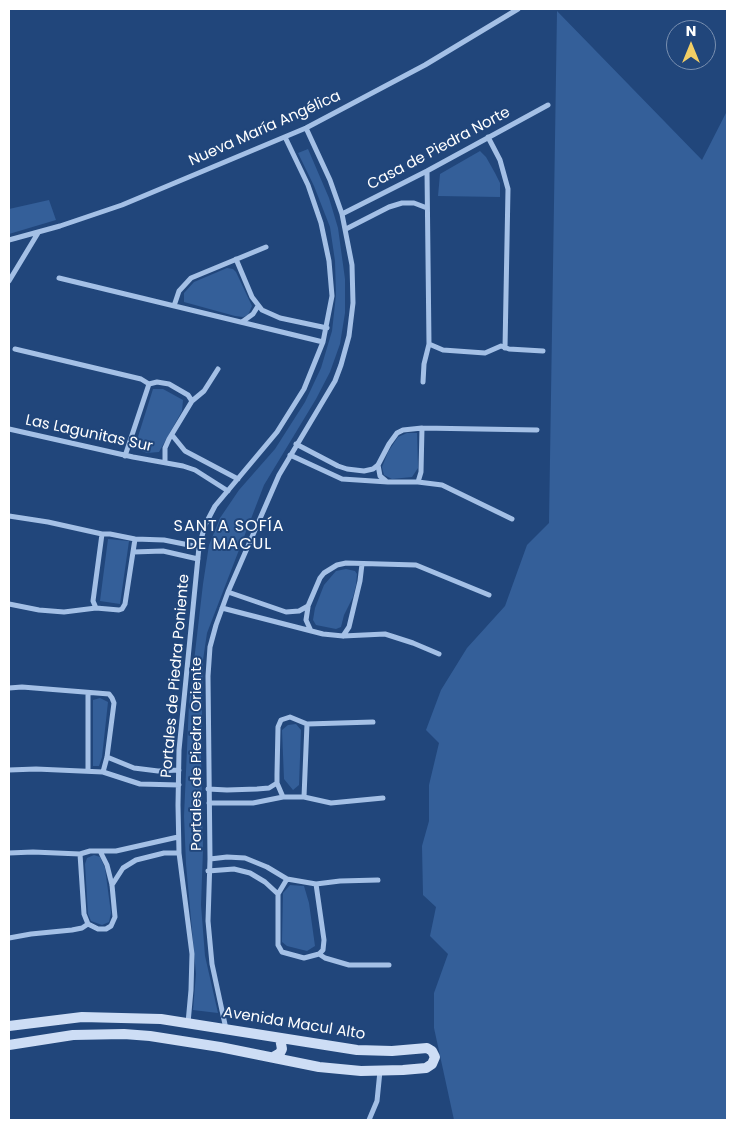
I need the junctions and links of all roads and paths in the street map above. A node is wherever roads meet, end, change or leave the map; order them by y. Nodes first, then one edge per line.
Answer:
1 (518, 9) edge
2 (548, 105) dead end
3 (306, 128) junction
4 (285, 137) junction
5 (488, 138) junction
6 (427, 171) junction
7 (427, 208) junction
8 (342, 214) junction
9 (346, 229) junction
10 (38, 233) junction
11 (9, 240) edge
12 (266, 247) dead end
13 (236, 259) junction
14 (59, 278) dead end
15 (9, 282) edge
16 (174, 306) junction
17 (258, 306) junction
18 (242, 322) junction
19 (327, 328) junction
20 (323, 342) junction
21 (428, 344) junction
22 (505, 348) junction
23 (15, 349) dead end
24 (543, 351) dead end
25 (218, 369) dead end
26 (423, 382) dead end
27 (149, 384) junction
28 (192, 401) junction
29 (422, 428) junction
30 (9, 429) edge
31 (537, 430) dead end
32 (172, 435) junction
33 (296, 444) junction
34 (290, 455) junction
35 (125, 456) junction
36 (165, 462) junction
37 (378, 465) junction
38 (238, 479) junction
39 (388, 482) junction
40 (418, 482) junction
41 (228, 491) junction
42 (9, 516) edge
43 (512, 519) dead end
44 (102, 534) junction
45 (135, 538) junction
46 (199, 547) junction
47 (133, 552) junction
48 (198, 559) junction
49 (362, 564) junction
50 (228, 592) junction
51 (489, 595) dead end
52 (9, 604) edge
53 (308, 606) junction
54 (96, 608) junction
55 (222, 608) junction
56 (311, 631) junction
57 (343, 636) junction
58 (439, 654) dead end
59 (9, 688) edge
60 (88, 693) junction
61 (373, 722) dead end
62 (307, 724) junction
63 (107, 757) junction
64 (9, 770) edge
65 (179, 770) junction
66 (88, 771) junction
67 (103, 772) junction
68 (277, 782) junction
69 (179, 785) junction
70 (208, 789) junction
71 (282, 797) junction
72 (304, 797) junction
73 (383, 798) dead end
74 (209, 803) junction
75 (178, 837) junction
76 (100, 851) junction
77 (179, 853) junction
78 (9, 854) edge
79 (80, 854) junction
80 (210, 859) junction
81 (208, 870) junction
82 (287, 879) junction
83 (378, 880) dead end
84 (316, 884) junction
85 (112, 885) junction
86 (278, 894) junction
87 (88, 924) junction
88 (9, 938) edge
89 (319, 954) junction
90 (389, 965) dead end
91 (128, 1017) junction
92 (188, 1023) junction
93 (9, 1026) edge
94 (226, 1029) junction
95 (124, 1034) junction
96 (280, 1038) junction
97 (9, 1045) edge
98 (220, 1047) junction
99 (273, 1057) junction
100 (380, 1071) junction
101 (369, 1120) edge

1 - 3 street, Nueva María Angélica
2 - 5 street, Casa de Piedra Norte
3 - 4 street, Nueva María Angélica
3 - 8 street, Portales de Piedra Oriente
4 - 10 street, Nueva María Angélica
4 - 19 street, Portales de Piedra Poniente
5 - 6 street, Casa de Piedra Norte
5 - 22 street
6 - 7 street
6 - 8 street, Casa de Piedra Norte
7 - 9 street, Casa de Piedra Norte
7 - 21 street
8 - 9 street, Portales de Piedra Oriente
9 - 33 street, Portales de Piedra Oriente
10 - 11 street, Nueva María Angélica
10 - 15 street
12 - 13 street
13 - 16 street
13 - 17 street
14 - 16 street
16 - 18 street
17 - 18 street
17 - 19 street
18 - 20 street
19 - 20 street, Portales de Piedra Poniente
20 - 38 street, Portales de Piedra Poniente
21 - 22 street
21 - 26 street
22 - 24 street
23 - 27 street
25 - 28 street
27 - 28 street
27 - 35 street
28 - 32 street
29 - 31 street
29 - 37 street
29 - 40 street
30 - 35 street, Las Lagunitas Sur
32 - 36 street
32 - 38 street
33 - 34 street, Portales de Piedra Oriente
33 - 37 street
34 - 39 street
34 - 50 street, Portales de Piedra Oriente
35 - 36 street, Las Lagunitas Sur
36 - 41 street, Las Lagunitas Sur
37 - 39 street
38 - 41 street, Portales de Piedra Poniente
39 - 40 street
40 - 43 street
41 - 46 street, Portales de Piedra Poniente
42 - 44 street
44 - 45 street
44 - 54 street
45 - 46 street
45 - 47 street
46 - 48 street, Portales de Piedra Poniente
47 - 48 street
47 - 54 street
48 - 65 street, Portales de Piedra Poniente
49 - 51 street
49 - 53 street
49 - 57 street
50 - 53 street
50 - 55 street, Portales de Piedra Oriente
52 - 54 street
53 - 56 street
55 - 56 street
55 - 70 street, Portales de Piedra Oriente
56 - 57 street
57 - 58 street
59 - 60 street
60 - 63 street
60 - 66 street
61 - 62 street
62 - 68 street
62 - 72 street
63 - 65 street
63 - 67 street
64 - 66 street
65 - 69 street, Portales de Piedra Poniente
66 - 67 street
67 - 69 street
68 - 70 street
68 - 71 street
69 - 75 street, Portales de Piedra Poniente
70 - 74 street, Portales de Piedra Oriente
71 - 72 street
71 - 74 street
72 - 73 street
74 - 80 street, Portales de Piedra Oriente
75 - 76 street
75 - 77 street, Portales de Piedra Poniente
76 - 79 street
76 - 85 street
77 - 85 street
77 - 92 street, Portales de Piedra Poniente
78 - 79 street
79 - 87 street
80 - 81 street, Portales de Piedra Oriente
80 - 82 street
81 - 86 street
81 - 94 street, Portales de Piedra Oriente
82 - 84 street
82 - 86 street
83 - 84 street
84 - 89 street
85 - 87 street
86 - 89 street
87 - 88 street
89 - 90 street
91 - 92 street, Avenida Macul Alto
91 - 93 street, Avenida Macul Alto
91 - 95 street
92 - 94 street, Avenida Macul Alto
94 - 96 street, Avenida Macul Alto
94 - 98 street
95 - 97 street, Avenida Macul Alto
95 - 98 street, Avenida Macul Alto
96 - 99 street
96 - 100 street, Avenida Macul Alto
98 - 99 street, Avenida Macul Alto
99 - 100 street, Avenida Macul Alto
100 - 101 street

